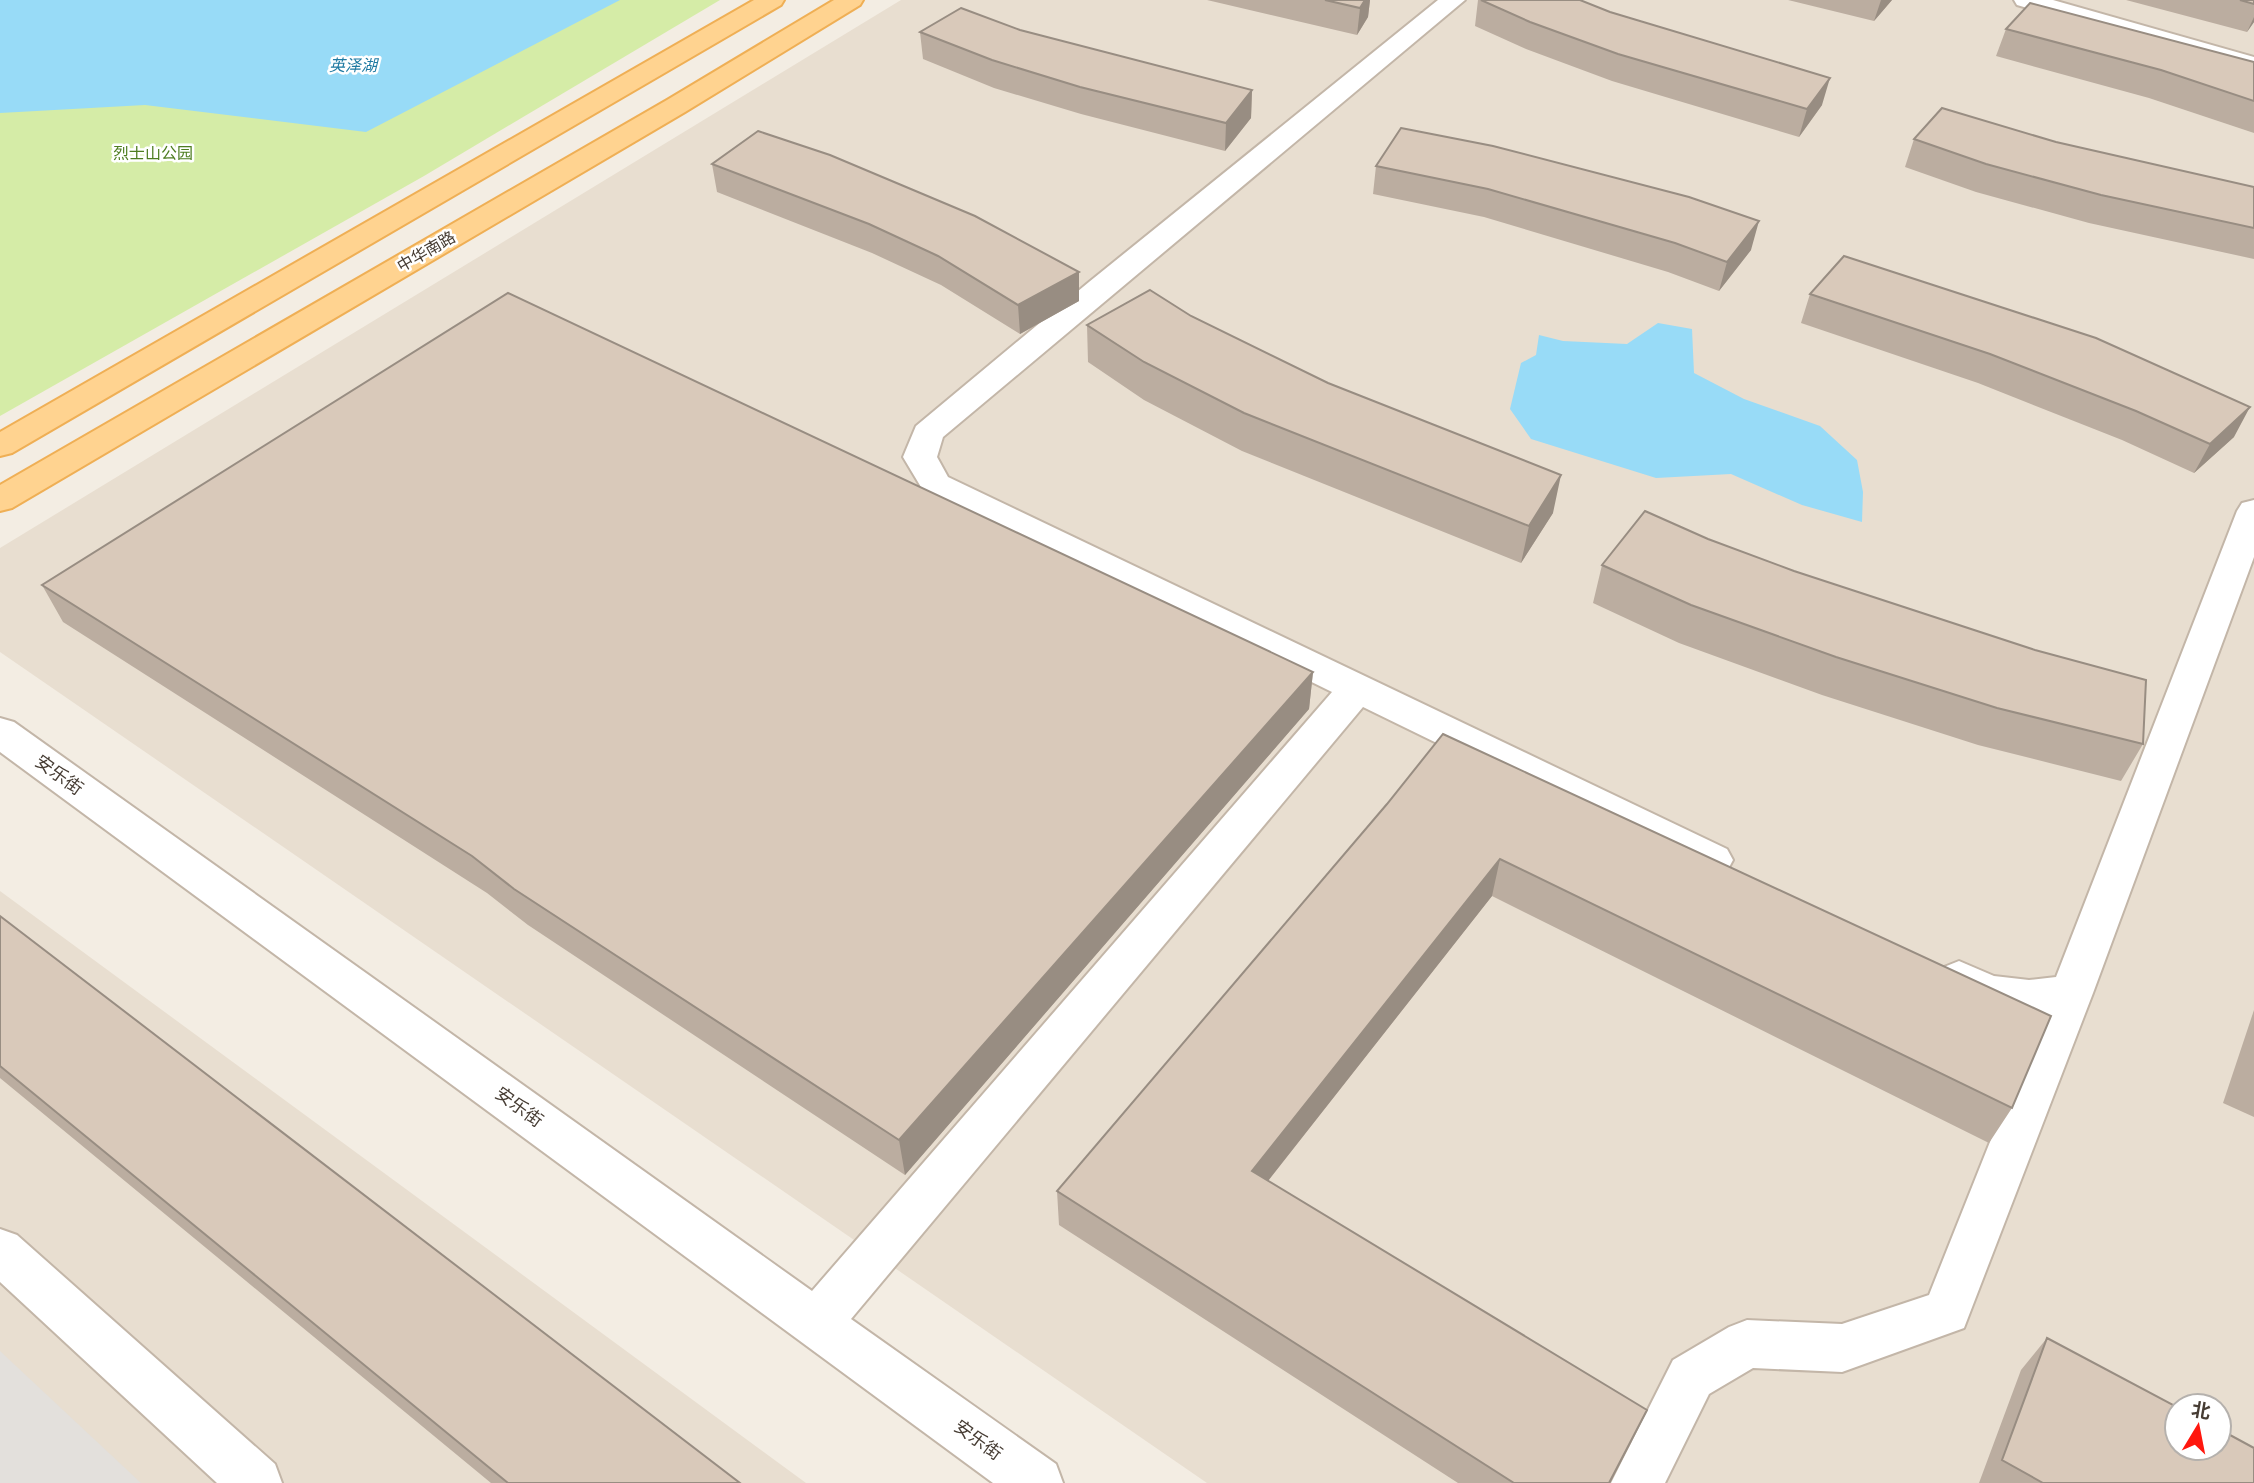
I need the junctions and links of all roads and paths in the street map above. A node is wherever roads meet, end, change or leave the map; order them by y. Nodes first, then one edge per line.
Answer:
1 (772, 0) edge
2 (851, 0) edge
3 (1453, 0) edge
4 (2026, 0) edge
5 (2254, 65) edge
6 (0, 446) edge
7 (0, 500) edge
8 (2254, 511) edge
9 (1357, 688) junction
10 (0, 732) edge
11 (1741, 874) edge
12 (1927, 964) edge
13 (2071, 993) junction
14 (0, 1251) edge
15 (816, 1323) junction
16 (256, 1483) edge
17 (1037, 1483) edge
18 (1637, 1483) edge

1 - 6 main road
2 - 7 main road, 中华南路
3 - 9 street
4 - 5 street
8 - 13 street
9 - 11 street
9 - 15 street
10 - 15 street, 安乐街
12 - 13 street
13 - 18 street
14 - 16 street
15 - 17 street, 安乐街

